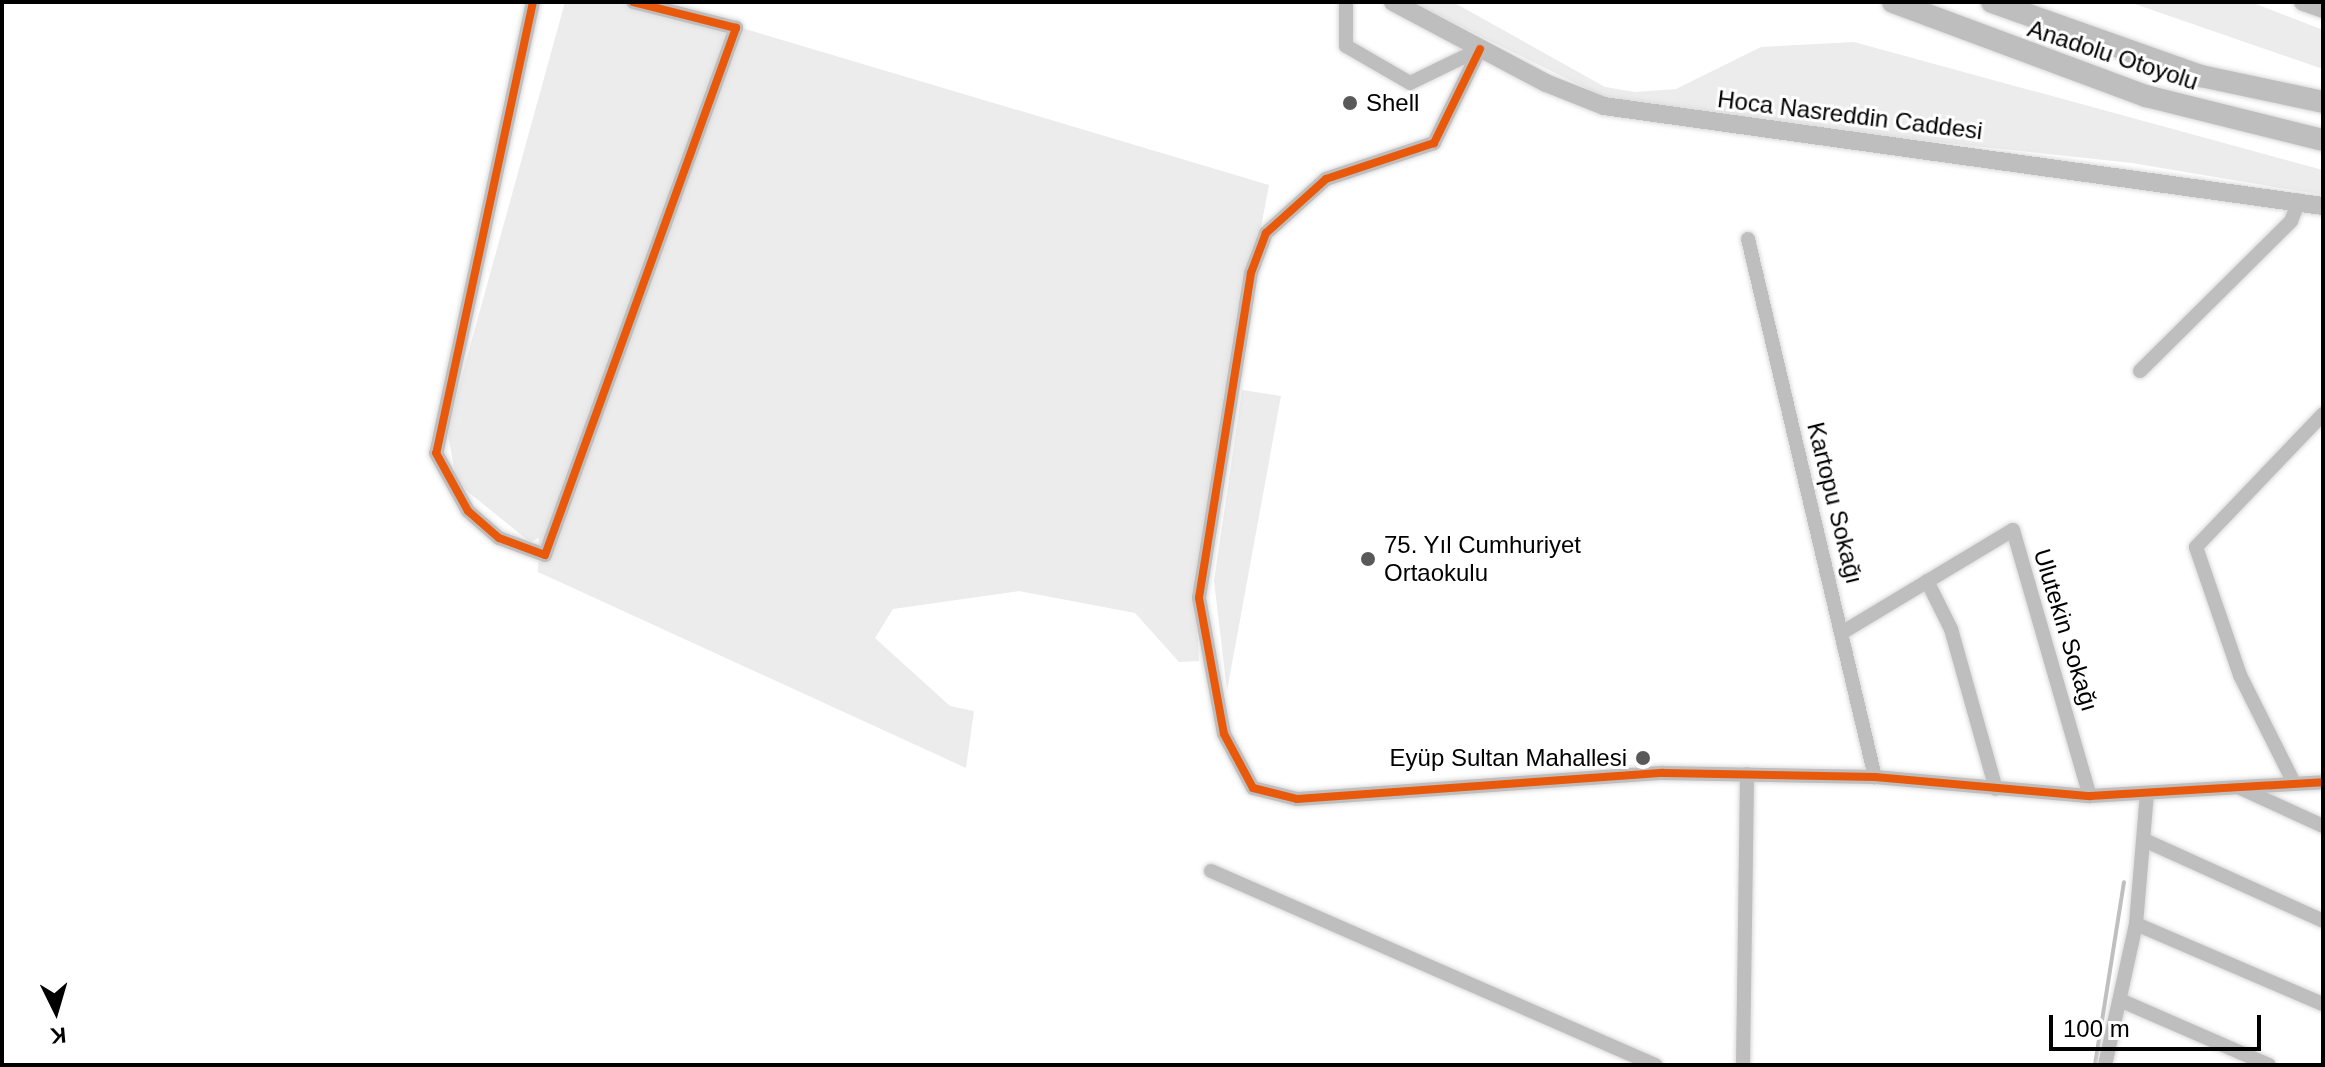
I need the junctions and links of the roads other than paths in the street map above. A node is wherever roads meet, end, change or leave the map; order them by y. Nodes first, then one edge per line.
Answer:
1 (533, 2) edge
2 (633, 2) edge
3 (1346, 2) edge
4 (1393, 2) edge
5 (1893, 2) edge
6 (1992, 2) edge
7 (2303, 2) edge
8 (2323, 9) edge
9 (1480, 49) junction
10 (2323, 102) edge
11 (2323, 140) edge
12 (2299, 201) junction
13 (2323, 206) edge
14 (1748, 239) dead end
15 (2140, 371) dead end
16 (2323, 414) edge
17 (1927, 581) junction
18 (1843, 632) junction
19 (1747, 774) junction
20 (1875, 777) junction
21 (2292, 779) junction
22 (2323, 782) edge
23 (2240, 788) junction
24 (1996, 789) junction
25 (2147, 793) junction
26 (2090, 796) junction
27 (2323, 826) edge
28 (2144, 840) junction
29 (1211, 871) dead end
30 (2323, 921) edge
31 (2136, 924) junction
32 (2122, 1001) junction
33 (2323, 1004) edge
34 (1656, 1065) edge
35 (1743, 1065) edge
36 (2105, 1065) edge
37 (2269, 1065) edge

1 - 2 street
3 - 9 street
4 - 9 main road, Hoca Nasreddin Caddesi
5 - 11 highway, Anadolu Otoyolu
6 - 10 highway, Anadolu Otoyolu
7 - 8 main road
9 - 12 main road, Hoca Nasreddin Caddesi
9 - 19 street
12 - 13 main road, Hoca Nasreddin Caddesi
12 - 15 street
14 - 18 street, Kartopu Sokağı
16 - 21 street
17 - 18 street, Ulutekin Sokağı
17 - 24 street
17 - 26 street, Ulutekin Sokağı
18 - 20 street, Kartopu Sokağı
19 - 20 street
19 - 35 street
20 - 24 street
21 - 22 street
21 - 23 street
23 - 25 street
23 - 27 street
24 - 26 street
25 - 26 street
25 - 28 street
28 - 30 street
28 - 31 street
29 - 34 street
31 - 32 street
31 - 33 street
32 - 36 street
32 - 37 street

